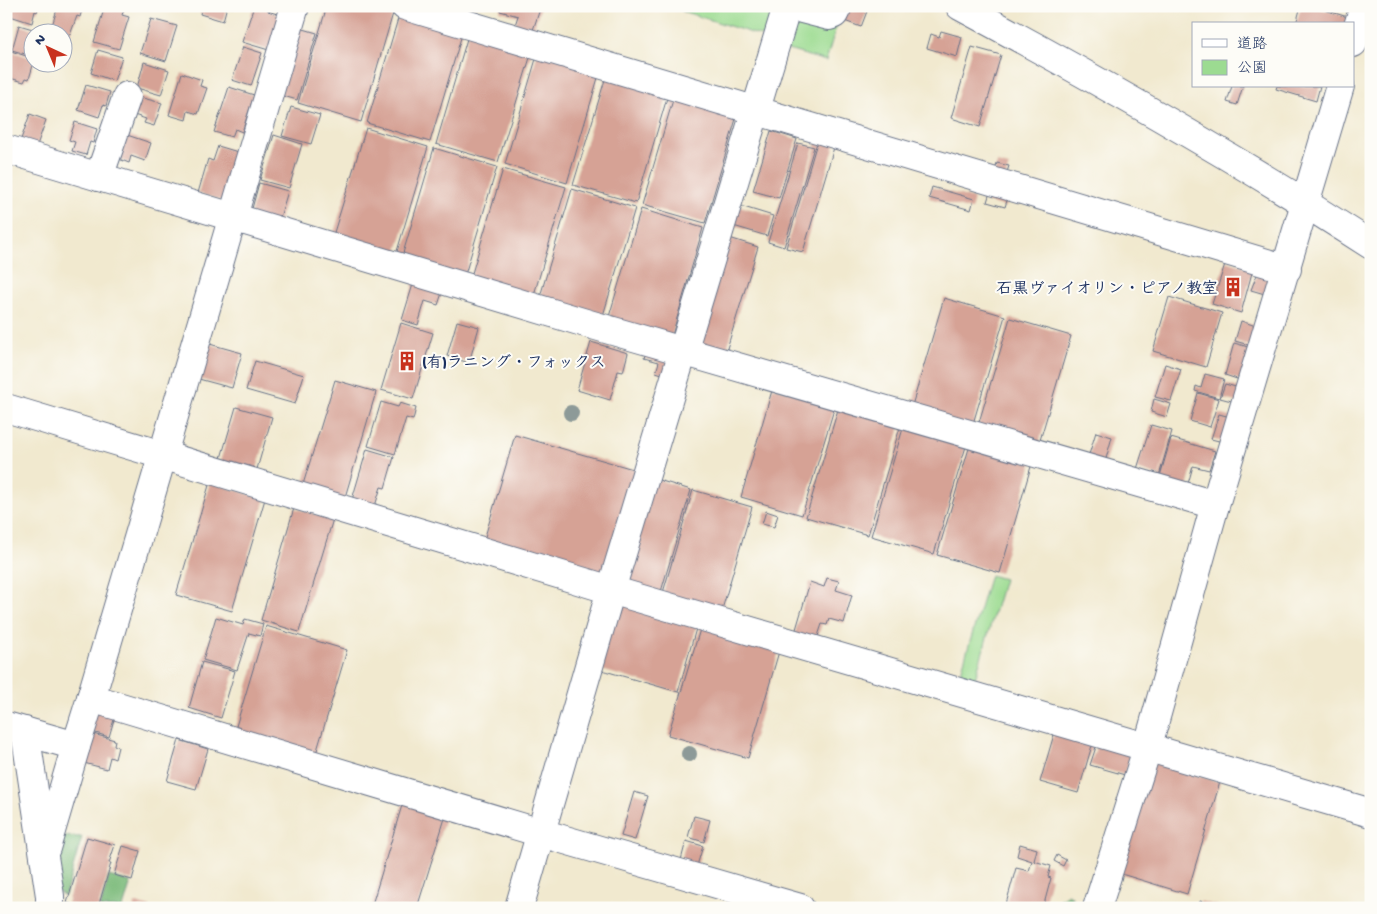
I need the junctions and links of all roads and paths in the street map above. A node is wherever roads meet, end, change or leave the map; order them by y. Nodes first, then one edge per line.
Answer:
1 (295, 6) edge
2 (405, 6) edge
3 (838, 6) edge
4 (960, 6) edge
5 (1364, 6) edge
6 (1354, 40) edge
7 (1339, 88) edge
8 (127, 96) dead end
9 (756, 111) junction
10 (6, 149) edge
11 (99, 177) junction
12 (1306, 203) junction
13 (234, 217) junction
14 (1371, 246) edge
15 (1287, 269) junction
16 (682, 351) junction
17 (6, 408) edge
18 (163, 456) junction
19 (1215, 505) junction
20 (610, 590) junction
21 (91, 698) junction
22 (15, 728) edge
23 (76, 746) junction
24 (1147, 749) junction
25 (1371, 813) edge
26 (541, 833) junction
27 (44, 856) junction
28 (55, 904) edge
29 (519, 908) edge
30 (800, 908) edge
31 (1097, 908) edge

1 - 13 street
2 - 9 street
3 - 9 street
4 - 12 street
5 - 6 street
7 - 12 street
8 - 11 street
9 - 15 street
9 - 16 street
10 - 11 street
11 - 13 street
12 - 14 street
12 - 15 street
13 - 16 street
13 - 18 street
15 - 19 street
16 - 19 street
16 - 20 street
17 - 18 street
18 - 20 street
18 - 21 street
19 - 24 street
20 - 24 street
20 - 26 street
21 - 23 street
21 - 26 street
22 - 23 street
22 - 27 street
23 - 27 street
24 - 25 street
24 - 31 street
26 - 29 street
26 - 30 street
27 - 28 street

